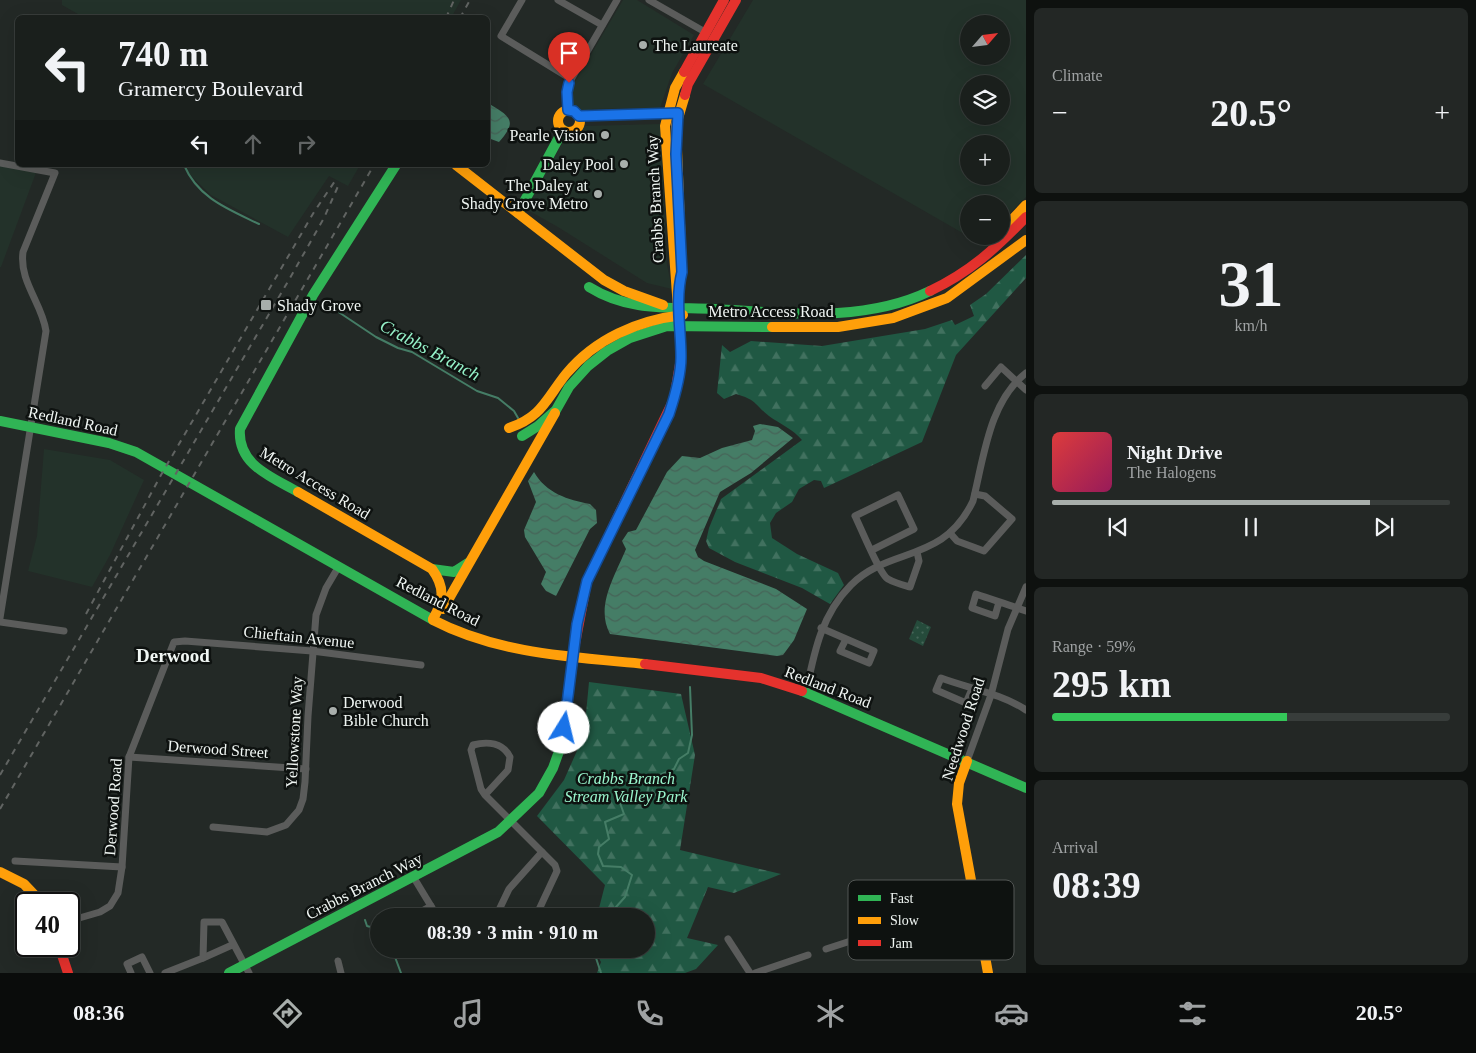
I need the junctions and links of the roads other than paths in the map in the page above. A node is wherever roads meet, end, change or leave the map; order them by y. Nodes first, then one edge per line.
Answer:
1 (522, 0) edge
2 (558, 0) edge
3 (617, 0) edge
4 (649, 0) edge
5 (724, 0) edge
6 (736, 0) edge
7 (602, 25) junction
8 (705, 32) junction
9 (571, 78) junction
10 (568, 110) junction
11 (678, 113) junction
12 (668, 114) junction
13 (579, 120) junction
14 (563, 130) junction
15 (0, 162) edge
16 (15, 165) edge
17 (25, 167) edge
18 (395, 167) edge
19 (458, 167) edge
20 (525, 197) junction
21 (506, 205) junction
22 (1026, 205) edge
23 (518, 213) junction
24 (1026, 217) edge
25 (1010, 222) edge
26 (1026, 234) edge
27 (1026, 240) edge
28 (987, 245) edge
29 (1007, 253) junction
30 (589, 287) dead end
31 (678, 289) junction
32 (920, 296) junction
33 (674, 308) junction
34 (806, 315) junction
35 (1026, 372) edge
36 (1016, 381) junction
37 (985, 386) dead end
38 (1026, 390) edge
39 (556, 410) junction
40 (0, 421) edge
41 (32, 426) junction
42 (509, 428) dead end
43 (522, 436) dead end
44 (975, 494) junction
45 (950, 534) junction
46 (872, 550) junction
47 (917, 552) junction
48 (470, 561) junction
49 (339, 566) junction
50 (880, 567) junction
51 (432, 569) junction
52 (1026, 587) edge
53 (999, 602) dead end
54 (1016, 608) junction
55 (1026, 611) edge
56 (0, 618) edge
57 (435, 620) junction
58 (0, 622) edge
59 (822, 628) junction
60 (64, 631) dead end
61 (846, 639) junction
62 (174, 642) joint
63 (312, 652) junction
64 (574, 657) junction
65 (422, 665) dead end
66 (972, 689) junction
67 (806, 692) junction
68 (991, 696) junction
69 (1026, 710) edge
70 (129, 756) junction
71 (967, 761) junction
72 (306, 769) junction
73 (1026, 788) edge
74 (485, 796) junction
75 (511, 821) junction
76 (213, 827) dead end
77 (542, 852) junction
78 (15, 861) dead end
79 (122, 867) junction
80 (0, 872) edge
81 (414, 878) junction
82 (970, 880) edge
83 (32, 892) edge
84 (431, 906) joint
85 (427, 908) edge
86 (500, 908) edge
87 (540, 908) edge
88 (80, 918) edge
89 (728, 939) dead end
90 (848, 942) edge
91 (232, 945) junction
92 (826, 949) dead end
93 (808, 955) dead end
94 (63, 957) edge
95 (203, 958) junction
96 (985, 960) edge
97 (338, 961) dead end
98 (247, 969) edge
99 (68, 973) edge
100 (131, 973) edge
101 (150, 973) edge
102 (165, 973) edge
103 (229, 973) edge
104 (341, 973) edge
105 (750, 973) edge
106 (755, 973) edge
107 (988, 973) edge

1 - 9 street
2 - 7 street
3 - 7 street
4 - 8 street
5 - 8 main road, Crabbs Branch Way
6 - 11 main road, Crabbs Branch Way
7 - 9 street
8 - 12 main road, Crabbs Branch Way
9 - 10 street
10 - 13 main road
10 - 14 main road
11 - 12 main road
11 - 31 main road, Crabbs Branch Way
12 - 13 main road
12 - 31 main road, Crabbs Branch Way
13 - 14 main road
14 - 20 main road
15 - 16 street
17 - 41 street
18 - 51 main road, Metro Access Road
19 - 21 main road, Metro Access Road
20 - 21 main road
20 - 23 main road
21 - 23 main road, Metro Access Road
22 - 25 main road
23 - 33 main road, Metro Access Road
24 - 32 main road, Metro Access Road
26 - 29 main road
27 - 29 main road
28 - 32 main road
29 - 39 main road, Metro Access Road
30 - 33 main road
31 - 64 main road, Crabbs Branch Way
32 - 34 main road, Metro Access Road
33 - 34 main road, Metro Access Road
34 - 42 main road
35 - 36 street
36 - 37 street
36 - 38 street
36 - 44 street
39 - 43 main road
39 - 48 main road, Metro Access Road
40 - 41 main road, Redland Road
41 - 49 main road, Redland Road
41 - 56 street
44 - 45 street
44 - 45 street
45 - 47 street
46 - 46 street
46 - 50 street
47 - 50 street
47 - 50 street
48 - 51 main road
48 - 57 main road, Metro Access Road
49 - 57 main road, Redland Road
49 - 63 street, Yellowstone Way
50 - 59 street
51 - 57 main road
52 - 54 street, Needwood Road
53 - 54 street
54 - 55 street
54 - 68 street, Needwood Road
57 - 64 main road, Redland Road
58 - 60 street
59 - 61 street
59 - 67 street
61 - 61 street
62 - 63 street, Chieftain Avenue
62 - 70 street, Derwood Road
63 - 65 street, Chieftain Avenue
63 - 72 street, Yellowstone Way
64 - 67 main road, Redland Road
64 - 75 main road, Crabbs Branch Way
66 - 66 street
66 - 68 street
67 - 71 main road, Redland Road
68 - 69 street
68 - 71 street, Needwood Road
70 - 72 street, Derwood Street
70 - 79 street, Derwood Road
71 - 73 main road, Redland Road
71 - 82 main road, Needwood Road
72 - 76 street, Yellowstone Way
74 - 74 street
74 - 75 street
75 - 77 street
75 - 81 main road, Crabbs Branch Way
77 - 86 street
77 - 87 street
78 - 79 street
79 - 88 street, Derwood Road
80 - 83 main road
81 - 84 street
81 - 98 main road, Crabbs Branch Way
84 - 85 street
89 - 105 street
90 - 92 street
91 - 95 street
91 - 95 street
91 - 98 street
93 - 106 street
94 - 99 main road
95 - 102 street
96 - 107 main road, Needwood Road
97 - 104 street
98 - 103 main road, Crabbs Branch Way
100 - 101 street

